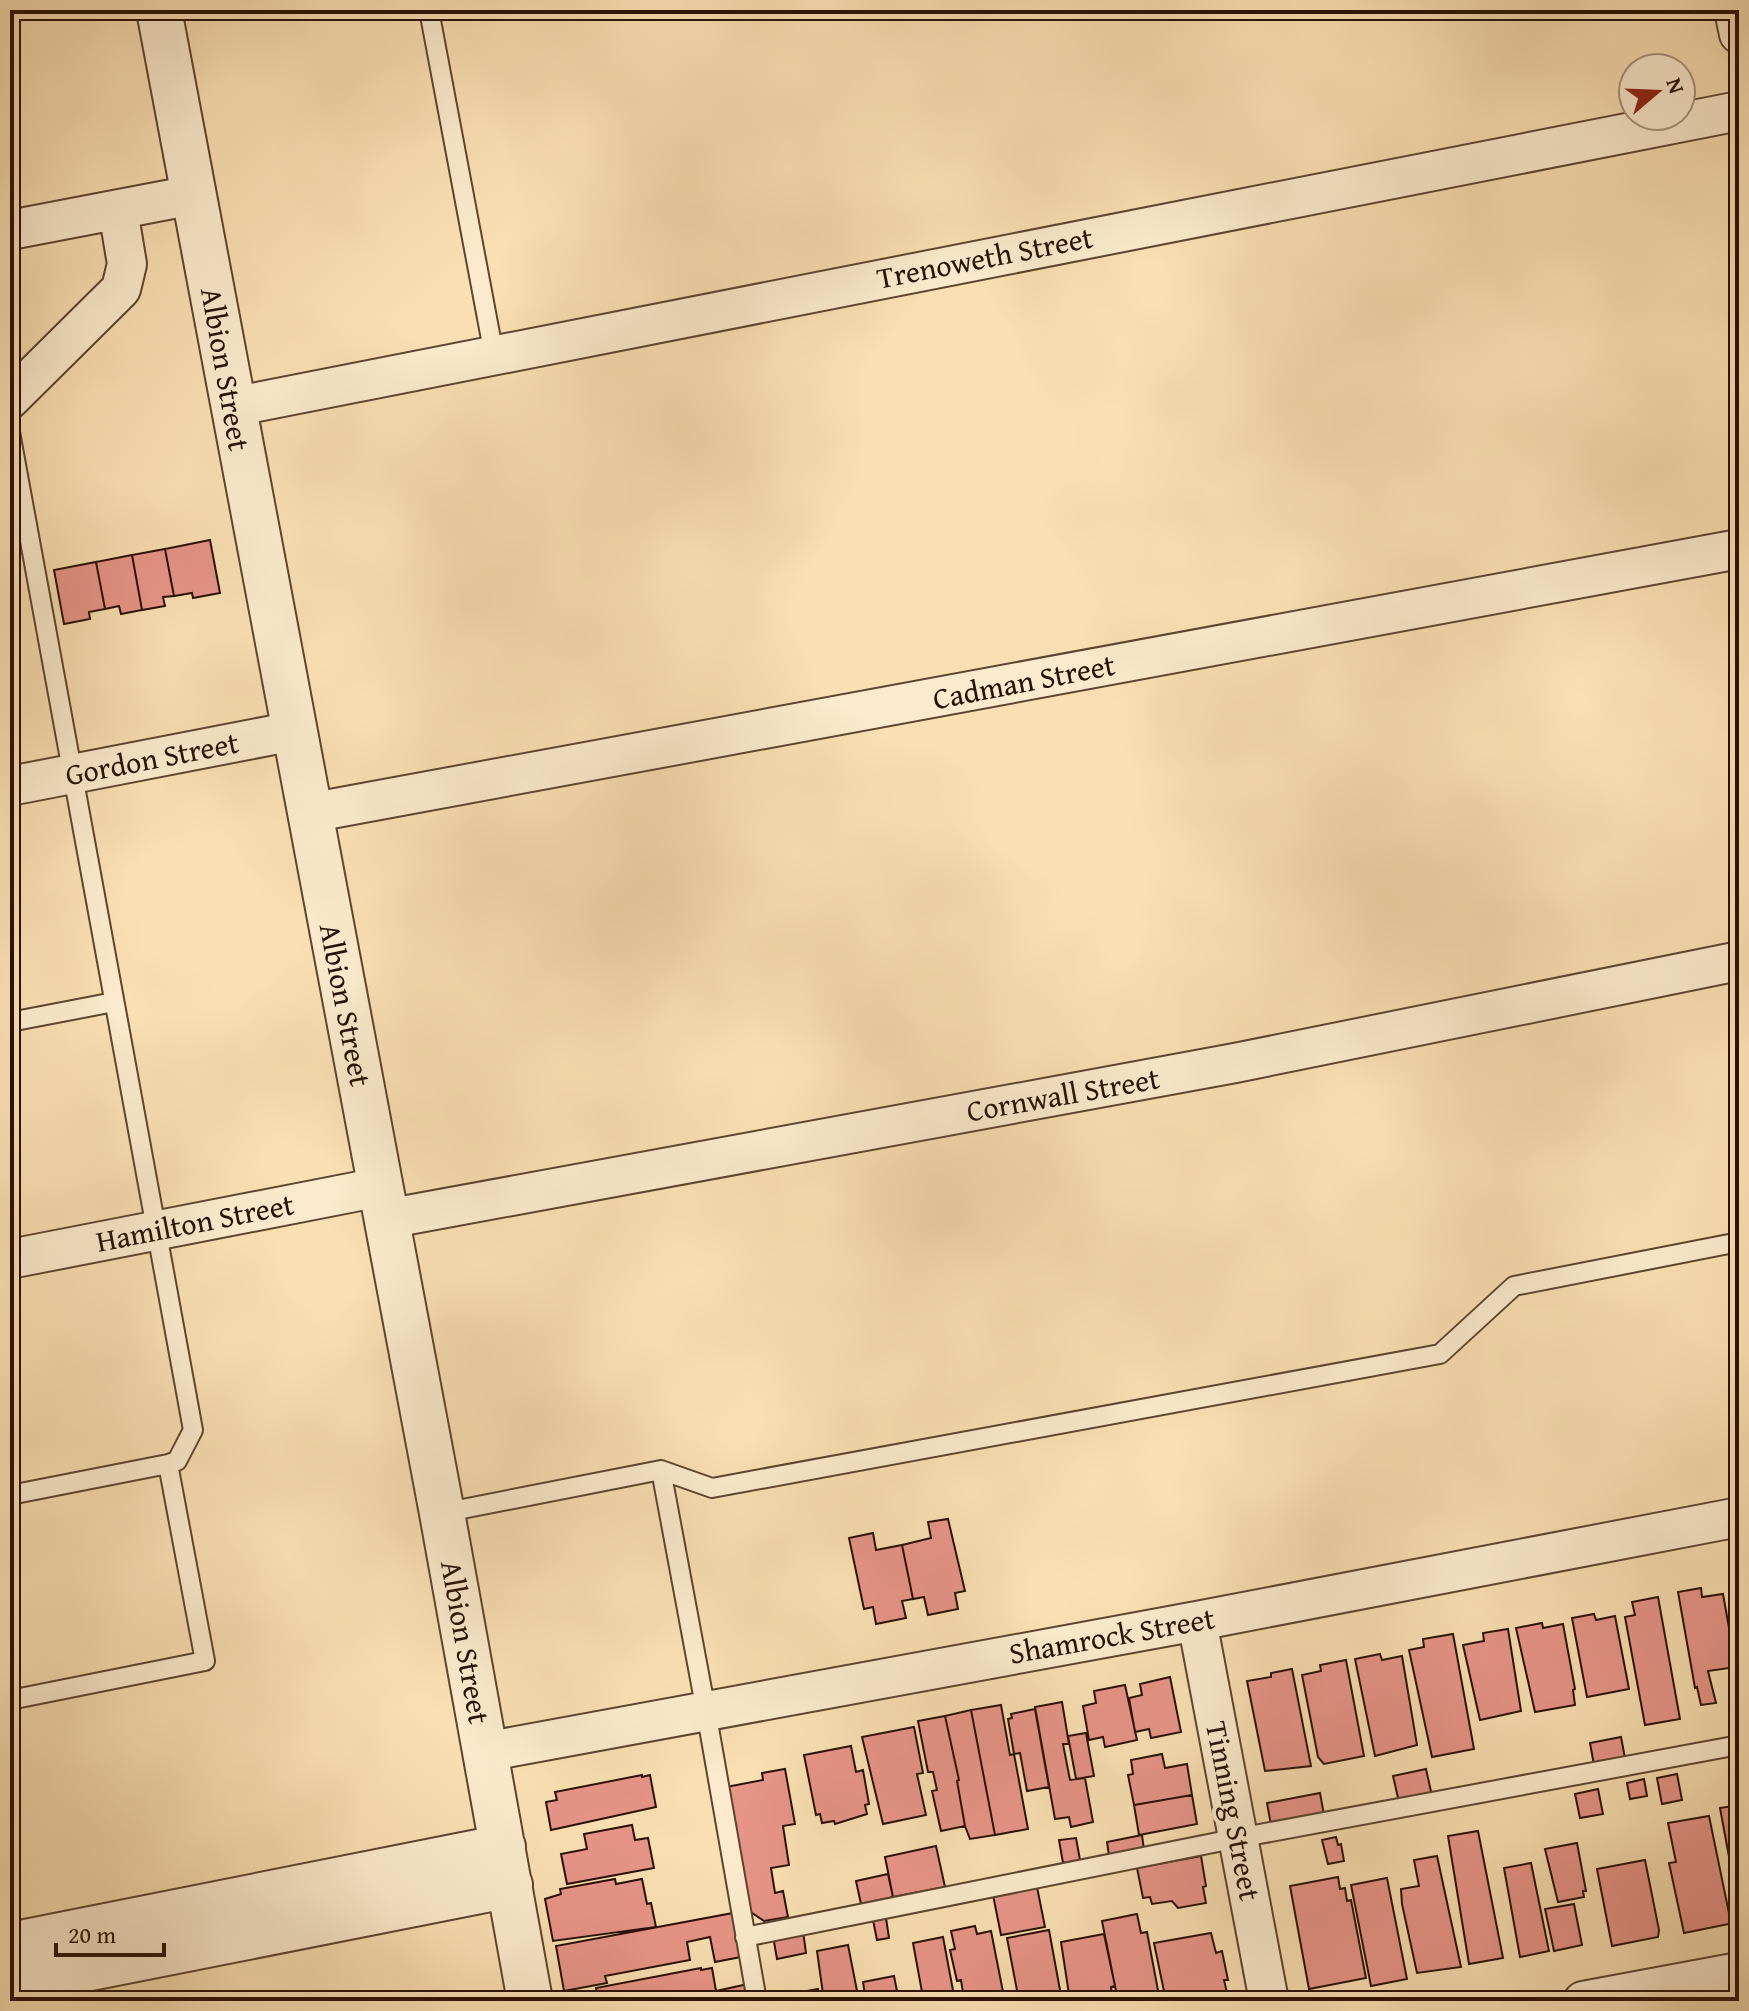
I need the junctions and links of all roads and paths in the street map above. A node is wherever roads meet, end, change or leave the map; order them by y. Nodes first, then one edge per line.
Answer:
1 (159, 10) edge
2 (429, 10) edge
3 (1734, 10) edge
4 (1739, 34) edge
5 (1739, 111) edge
6 (193, 195) junction
7 (118, 210) junction
8 (10, 230) edge
9 (494, 355) junction
10 (10, 399) edge
11 (232, 407) junction
12 (10, 432) edge
13 (1739, 549) edge
14 (294, 731) junction
15 (72, 774) junction
16 (10, 786) edge
17 (309, 813) junction
18 (1739, 961) edge
19 (114, 1002) junction
20 (10, 1022) edge
21 (383, 1203) junction
22 (157, 1231) junction
23 (1739, 1242) edge
24 (10, 1259) edge
25 (168, 1464) junction
26 (661, 1470) junction
27 (10, 1495) edge
28 (442, 1513) junction
29 (1739, 1517) edge
30 (1197, 1621) junction
31 (10, 1700) edge
32 (706, 1711) junction
33 (1739, 1745) edge
34 (484, 1752) junction
35 (1238, 1838) junction
36 (506, 1866) junction
37 (745, 1937) junction
38 (10, 1945) edge
39 (1739, 1972) edge
40 (10, 1984) edge
41 (530, 2001) edge
42 (757, 2001) edge
43 (1269, 2001) edge
44 (1583, 2001) edge

1 - 6 street, Albion Street
2 - 9 lane
3 - 4 street
5 - 9 street, Trenoweth Street
6 - 7 street
6 - 11 street, Albion Street
7 - 8 street
7 - 10 street
9 - 11 street, Trenoweth Street
11 - 14 street, Albion Street
12 - 15 lane
13 - 17 street, Cadman Street
14 - 15 street, Gordon Street
14 - 17 street, Albion Street
15 - 16 street, Gordon Street
15 - 19 lane
17 - 21 street, Albion Street
18 - 21 street, Cornwall Street
19 - 20 lane
19 - 22 lane
21 - 22 street, Hamilton Street
21 - 28 street, Albion Street
22 - 24 street, Hamilton Street
22 - 25 lane
23 - 26 lane
25 - 27 lane
25 - 31 lane
26 - 28 lane
26 - 32 lane
28 - 34 street, Albion Street
29 - 30 street, Shamrock Street
30 - 32 street, Shamrock Street
30 - 35 street, Tinning Street
32 - 34 street, Shamrock Street
32 - 37 lane
33 - 35 lane
34 - 36 street, Albion Street
35 - 37 lane
35 - 43 street, Tinning Street
36 - 38 street
36 - 40 street
36 - 41 street, Albion Street
37 - 42 lane
39 - 44 street

